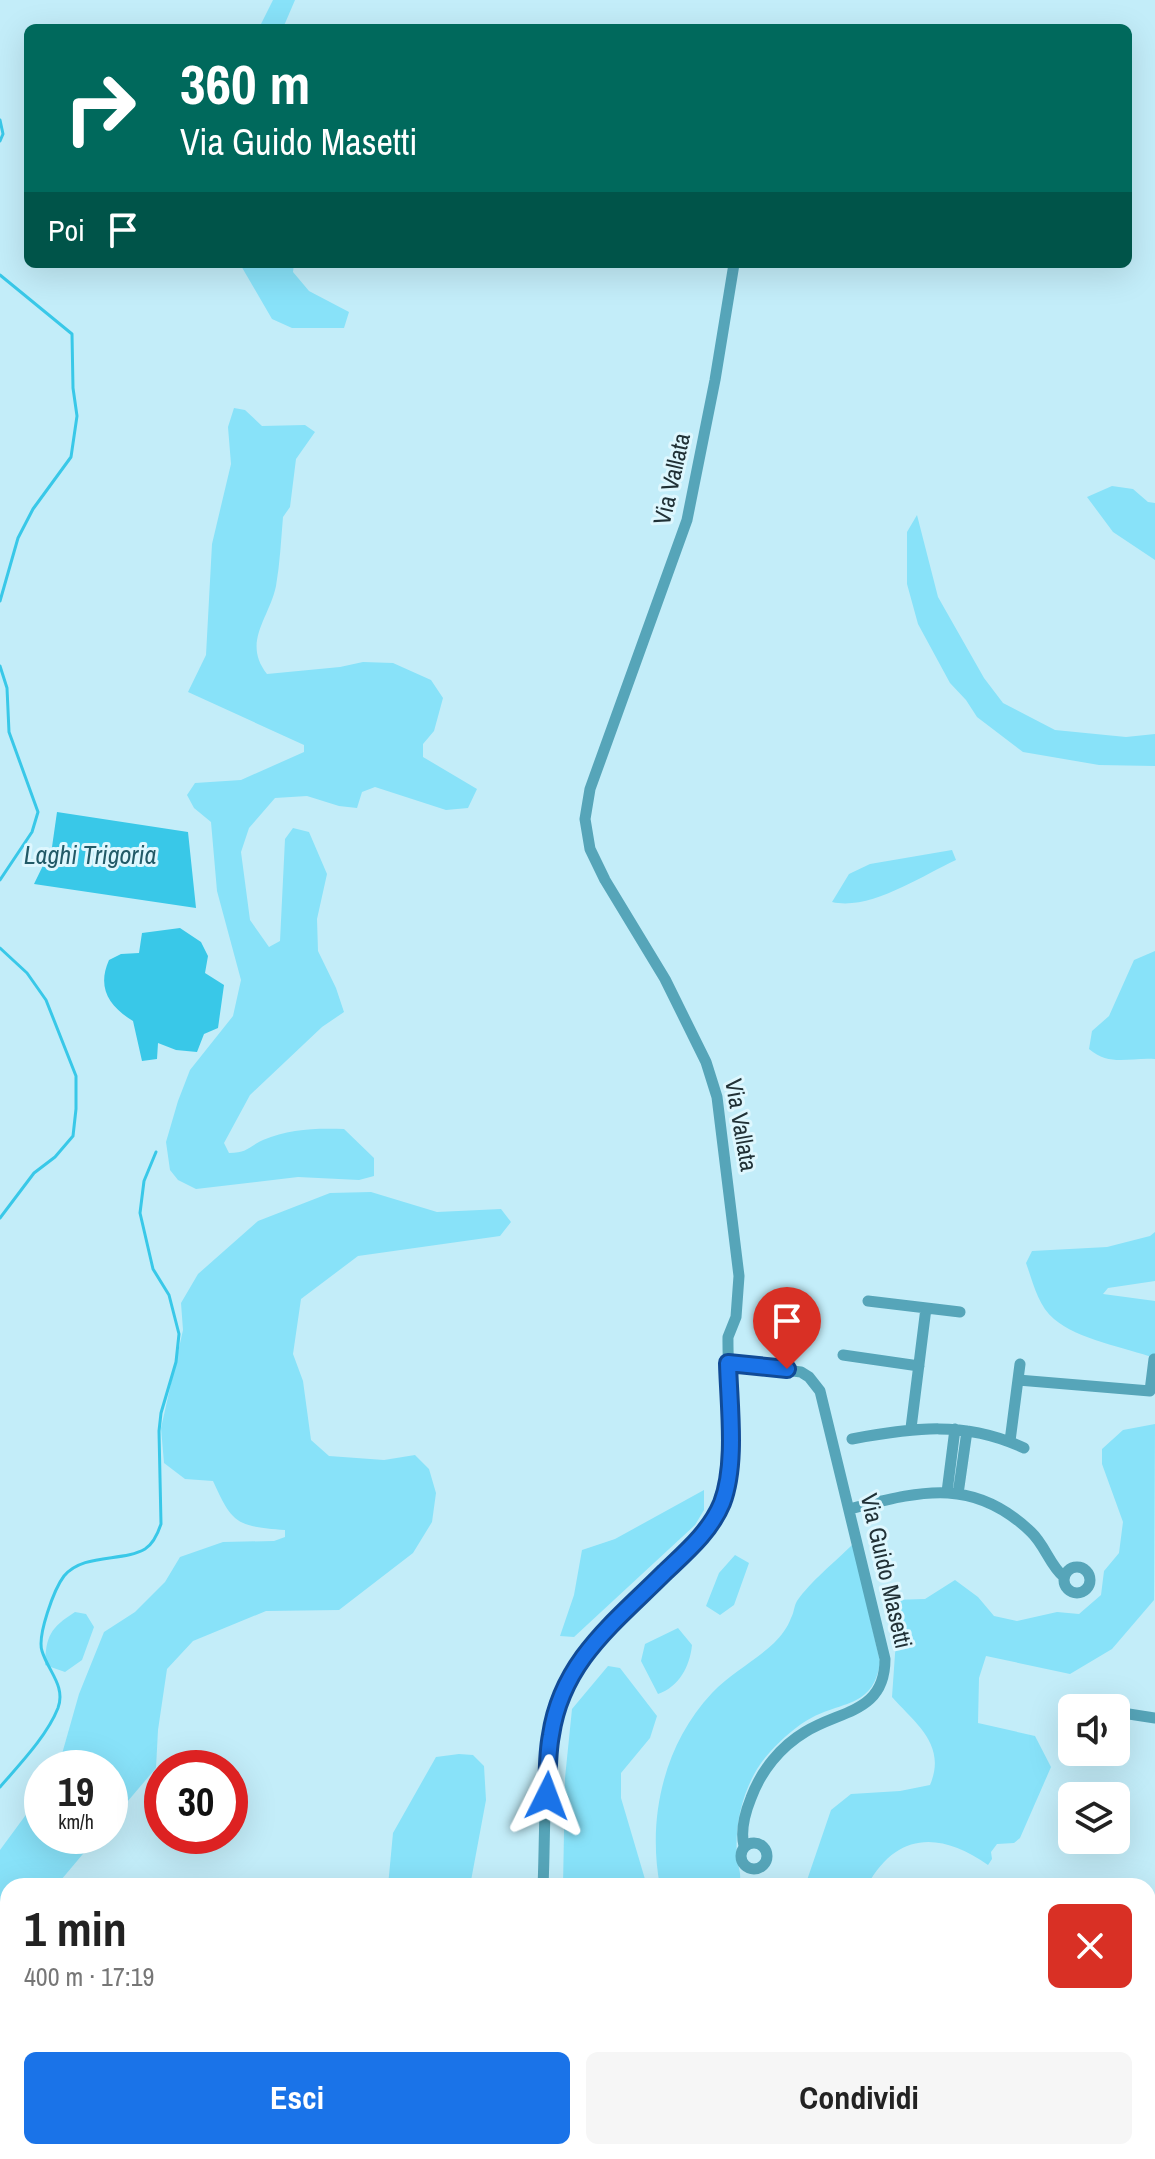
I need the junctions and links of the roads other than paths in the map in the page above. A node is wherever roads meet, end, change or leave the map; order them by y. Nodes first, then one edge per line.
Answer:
1 (733, 268) edge
2 (868, 1301) dead end
3 (926, 1308) junction
4 (960, 1312) dead end
5 (843, 1355) dead end
6 (1154, 1359) edge
7 (728, 1363) junction
8 (1020, 1364) dead end
9 (919, 1366) junction
10 (1018, 1380) junction
11 (911, 1428) junction
12 (961, 1430) junction
13 (852, 1439) dead end
14 (1010, 1441) junction
15 (1024, 1448) dead end
16 (952, 1493) junction
17 (849, 1509) junction
18 (1064, 1577) dead end
19 (1130, 1714) edge
20 (1155, 1718) edge
21 (744, 1846) dead end
22 (543, 1878) edge

1 - 7 street, Via Vallata
2 - 3 street
3 - 4 street
3 - 9 street
5 - 9 street
6 - 10 street
7 - 17 street, Via Guido Masetti
7 - 22 street, Via Vallata
8 - 10 street
9 - 11 street
10 - 14 street
11 - 12 street
11 - 13 street
12 - 14 street
12 - 16 street
14 - 15 street
16 - 17 street
16 - 18 street
17 - 21 street, Via Guido Masetti
19 - 20 street

